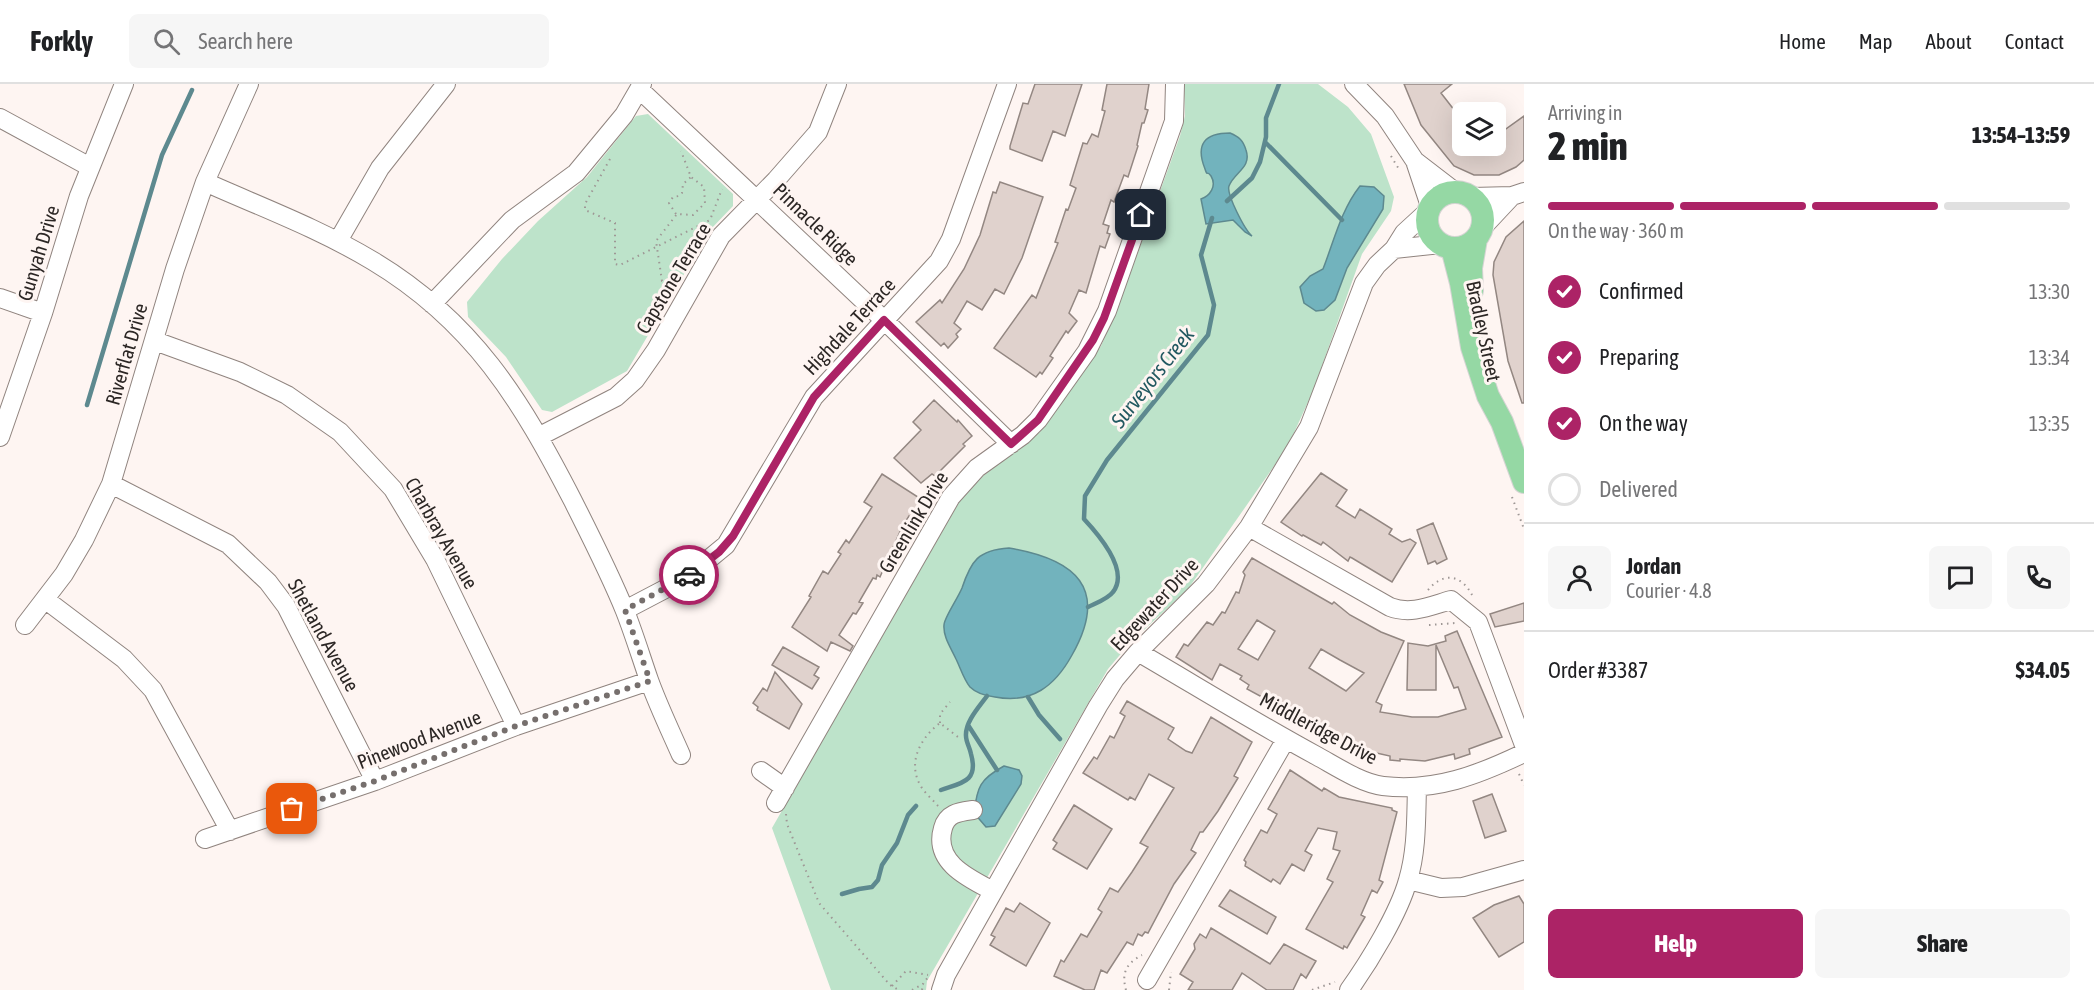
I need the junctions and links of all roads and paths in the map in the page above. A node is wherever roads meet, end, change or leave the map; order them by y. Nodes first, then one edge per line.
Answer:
1 (123, 84) edge
2 (446, 84) edge
3 (837, 84) edge
4 (1007, 84) edge
5 (1175, 84) edge
6 (1354, 84) edge
7 (246, 85) edge
8 (640, 86) edge
9 (0, 118) edge
10 (680, 150) dead end
11 (1389, 153) dead end
12 (613, 154) dead end
13 (90, 167) junction
14 (1408, 167) junction
15 (692, 177) junction
16 (205, 182) junction
17 (723, 187) dead end
18 (1463, 194) junction
19 (1518, 194) edge
20 (757, 199) junction
21 (1429, 209) junction
22 (677, 214) junction
23 (1479, 233) junction
24 (338, 241) junction
25 (1446, 246) junction
26 (656, 247) junction
27 (1394, 249) junction
28 (678, 292) dead end
29 (0, 298) edge
30 (432, 304) junction
31 (43, 313) junction
32 (884, 320) junction
33 (154, 342) junction
34 (1502, 422) junction
35 (540, 436) junction
36 (0, 437) edge
37 (1011, 444) junction
38 (1524, 482) edge
39 (111, 484) junction
40 (1249, 527) junction
41 (46, 600) junction
42 (625, 610) junction
43 (25, 624) dead end
44 (1138, 652) junction
45 (650, 681) junction
46 (950, 702) dead end
47 (940, 723) junction
48 (516, 726) junction
49 (958, 737) dead end
50 (1286, 739) junction
51 (1524, 745) edge
52 (1524, 753) edge
53 (681, 755) dead end
54 (761, 771) dead end
55 (1518, 771) dead end
56 (375, 781) junction
57 (1524, 785) edge
58 (1417, 788) junction
59 (783, 800) junction
60 (973, 810) dead end
61 (943, 814) junction
62 (230, 831) junction
63 (205, 839) dead end
64 (1524, 870) edge
65 (1408, 880) junction
66 (993, 891) junction
67 (1145, 953) dead end
68 (1172, 969) dead end
69 (928, 975) dead end
70 (1148, 980) dead end
71 (923, 984) dead end
72 (1344, 984) edge
73 (896, 988) edge
74 (922, 990) edge
75 (941, 990) edge
76 (1126, 990) edge
77 (1169, 990) edge
78 (1312, 990) edge

1 - 13 street, Gunyah Drive
2 - 24 street
3 - 20 street, Capstone Terrace
4 - 32 street, Highdale Terrace
5 - 37 street, Greenlink Drive
6 - 14 street
7 - 16 street, Riverflat Drive
8 - 20 street, Pinnacle Ridge
8 - 30 street
9 - 13 street
10 - 15 path
11 - 14 path
12 - 26 path
13 - 31 street, Gunyah Drive
14 - 18 street
14 - 21 street
15 - 22 path
15 - 22 path
16 - 24 street
16 - 33 street, Riverflat Drive
17 - 26 path
18 - 19 street
18 - 21 main road
18 - 23 main road
19 - 23 street
20 - 32 street, Pinnacle Ridge
20 - 35 street, Capstone Terrace
21 - 25 main road
21 - 27 street, Edgewater Drive
22 - 26 path
23 - 25 main road
23 - 34 main road, Bradley Street
24 - 30 street
25 - 27 street
25 - 34 main road, Bradley Street
26 - 28 path
27 - 40 street, Edgewater Drive
29 - 31 street
30 - 35 street
31 - 36 street, Gunyah Drive
32 - 37 street, Pinnacle Ridge
32 - 42 street, Highdale Terrace
33 - 39 street, Riverflat Drive
33 - 48 street, Charbray Avenue
34 - 38 main road, Bradley Street
35 - 42 street
37 - 59 street, Greenlink Drive
39 - 41 street, Riverflat Drive
39 - 56 street, Shetland Avenue
40 - 44 street, Edgewater Drive
40 - 51 street
41 - 43 street, Riverflat Drive
41 - 62 street
42 - 45 street
44 - 50 street, Middleridge Drive
44 - 66 street, Edgewater Drive
45 - 48 street, Pinewood Avenue
45 - 53 street
46 - 47 path
47 - 49 path
47 - 61 path
48 - 56 street, Pinewood Avenue
50 - 58 street, Middleridge Drive
50 - 70 street
52 - 58 street, Middleridge Drive
54 - 59 street
55 - 57 path
56 - 62 street, Pinewood Avenue
58 - 65 street
59 - 73 path
60 - 61 street
61 - 66 street
62 - 63 street, Pinewood Avenue
64 - 65 street
65 - 72 street
66 - 75 street, Edgewater Drive
67 - 76 path
68 - 77 path
69 - 73 path
71 - 74 path
72 - 78 path

